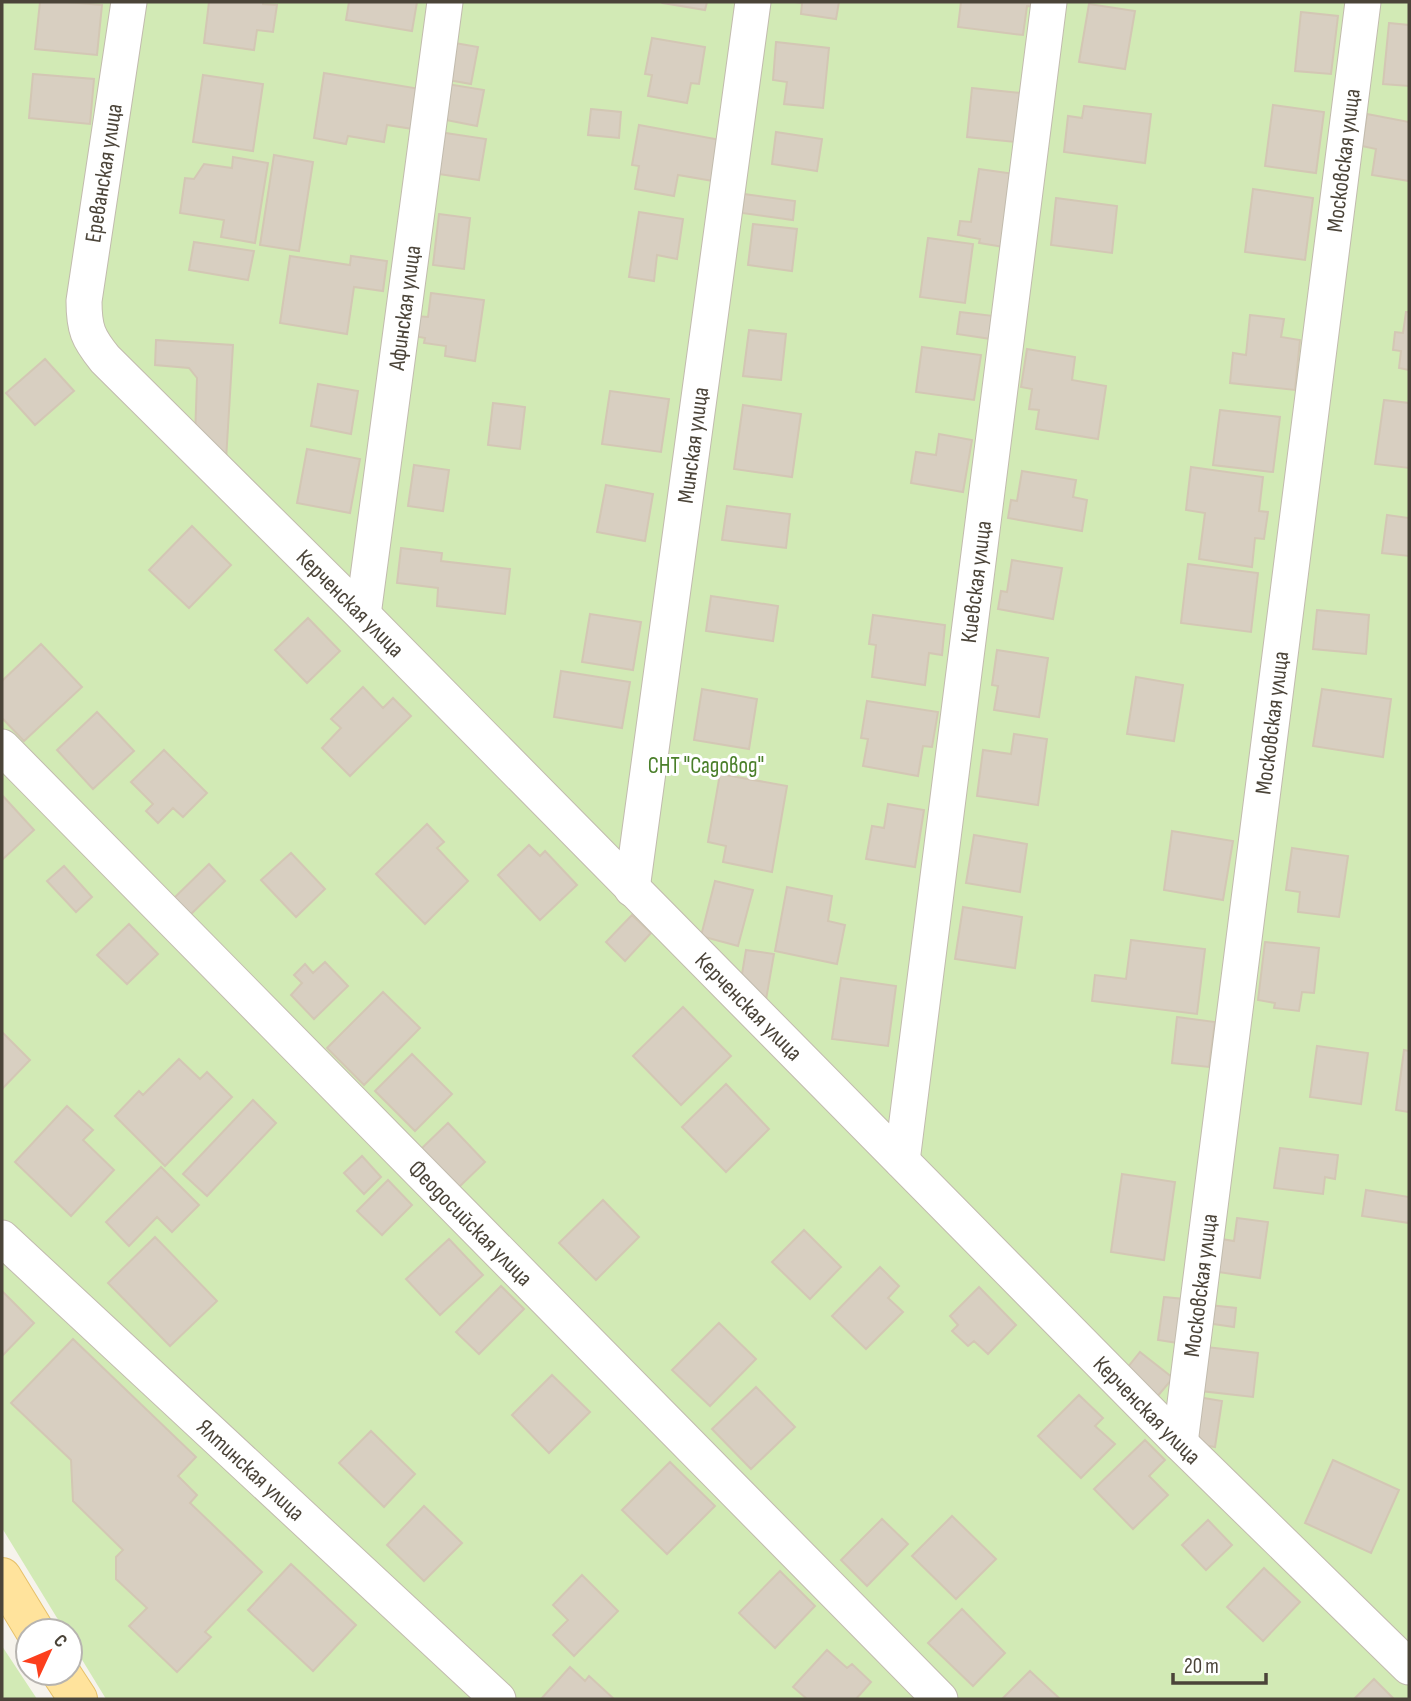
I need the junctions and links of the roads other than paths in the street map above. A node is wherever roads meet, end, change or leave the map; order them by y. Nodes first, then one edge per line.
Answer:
1 (129, 2) edge
2 (446, 2) edge
3 (753, 2) edge
4 (1049, 2) edge
5 (1363, 2) edge
6 (92, 342) joint
7 (363, 615) junction
8 (2, 747) edge
9 (632, 889) junction
10 (902, 1161) junction
11 (2, 1238) edge
12 (1180, 1443) junction
13 (2, 1577) edge
14 (26, 1617) edge
15 (1409, 1667) edge
16 (498, 1699) edge
17 (940, 1699) edge

1 - 6 street, Ереванская улица
2 - 7 street, Афинская улица
3 - 9 street, Минская улица
4 - 10 street, Киевская улица
5 - 12 street, Московская улица
6 - 7 street, Керченская улица
7 - 9 street, Керченская улица
8 - 17 street, Феодосийская улица
9 - 10 street, Керченская улица
10 - 12 street, Керченская улица
11 - 16 street, Ялтинская улица
12 - 15 street, Керченская улица
13 - 14 main road

